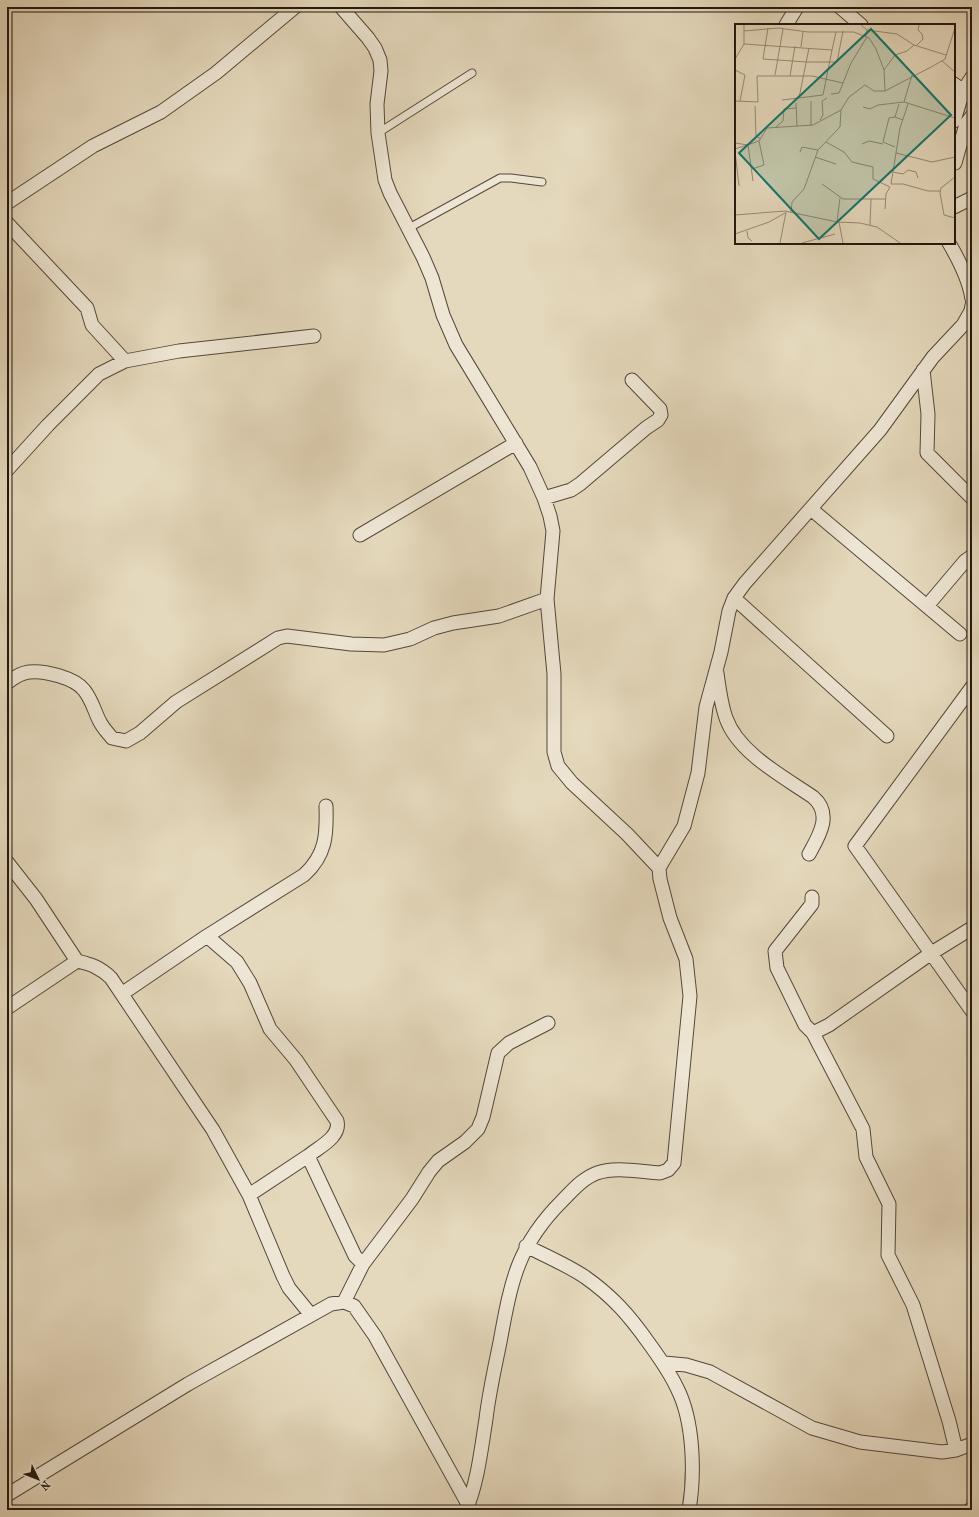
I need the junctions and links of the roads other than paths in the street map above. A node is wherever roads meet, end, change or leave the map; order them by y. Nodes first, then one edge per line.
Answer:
1 (295, 7) edge
2 (341, 7) edge
3 (797, 7) edge
4 (840, 7) edge
5 (787, 24) edge
6 (860, 24) edge
7 (472, 73) dead end
8 (972, 77) edge
9 (963, 91) edge
10 (972, 116) edge
11 (955, 118) edge
12 (378, 133) junction
13 (955, 163) dead end
14 (542, 182) dead end
15 (972, 198) edge
16 (7, 203) edge
17 (955, 206) edge
18 (7, 223) edge
19 (409, 228) junction
20 (950, 244) edge
21 (972, 299) edge
22 (972, 305) edge
23 (314, 336) dead end
24 (125, 361) junction
25 (923, 370) junction
26 (632, 380) dead end
27 (516, 443) junction
28 (7, 470) edge
29 (544, 498) junction
30 (972, 498) edge
31 (812, 509) junction
32 (360, 535) dead end
33 (972, 556) edge
34 (734, 598) junction
35 (547, 599) junction
36 (927, 606) junction
37 (960, 634) dead end
38 (717, 667) junction
39 (7, 683) edge
40 (972, 687) edge
41 (887, 736) dead end
42 (326, 806) dead end
43 (809, 854) dead end
44 (7, 862) edge
45 (659, 868) junction
46 (812, 897) dead end
47 (972, 928) edge
48 (207, 936) junction
49 (930, 954) junction
50 (77, 961) junction
51 (123, 993) junction
52 (7, 1008) edge
53 (972, 1011) edge
54 (548, 1023) dead end
55 (813, 1033) junction
56 (308, 1156) junction
57 (248, 1195) junction
58 (526, 1246) junction
59 (363, 1264) junction
60 (344, 1302) junction
61 (311, 1315) junction
62 (664, 1363) junction
63 (967, 1448) edge
64 (7, 1495) edge
65 (467, 1507) edge
66 (972, 1508) edge
67 (689, 1510) edge
68 (970, 1510) edge

1 - 16 street
2 - 12 street
3 - 5 street
4 - 6 street
7 - 12 lane
8 - 9 street
9 - 11 street
10 - 13 street
12 - 19 street
14 - 19 lane
15 - 17 street
18 - 24 street
19 - 27 street
20 - 21 street
22 - 25 street
23 - 24 street
24 - 28 street
25 - 30 street
25 - 31 street
26 - 29 street
27 - 29 street
27 - 32 street
29 - 35 street
31 - 34 street
31 - 36 street
33 - 36 street
34 - 38 street
34 - 41 street
35 - 39 street
35 - 45 street
36 - 37 street
38 - 43 street
38 - 45 street
40 - 49 street
42 - 48 street
44 - 50 street
45 - 58 street
46 - 55 street
47 - 49 street
48 - 51 street
48 - 56 street
49 - 53 street
49 - 55 street
50 - 51 street
50 - 52 street
51 - 57 street
54 - 59 street
55 - 63 street
56 - 57 street
56 - 59 street
57 - 61 street
58 - 62 street
58 - 65 street
59 - 60 street
60 - 61 street
60 - 65 street
61 - 64 street
62 - 63 street
62 - 67 street
66 - 68 street

